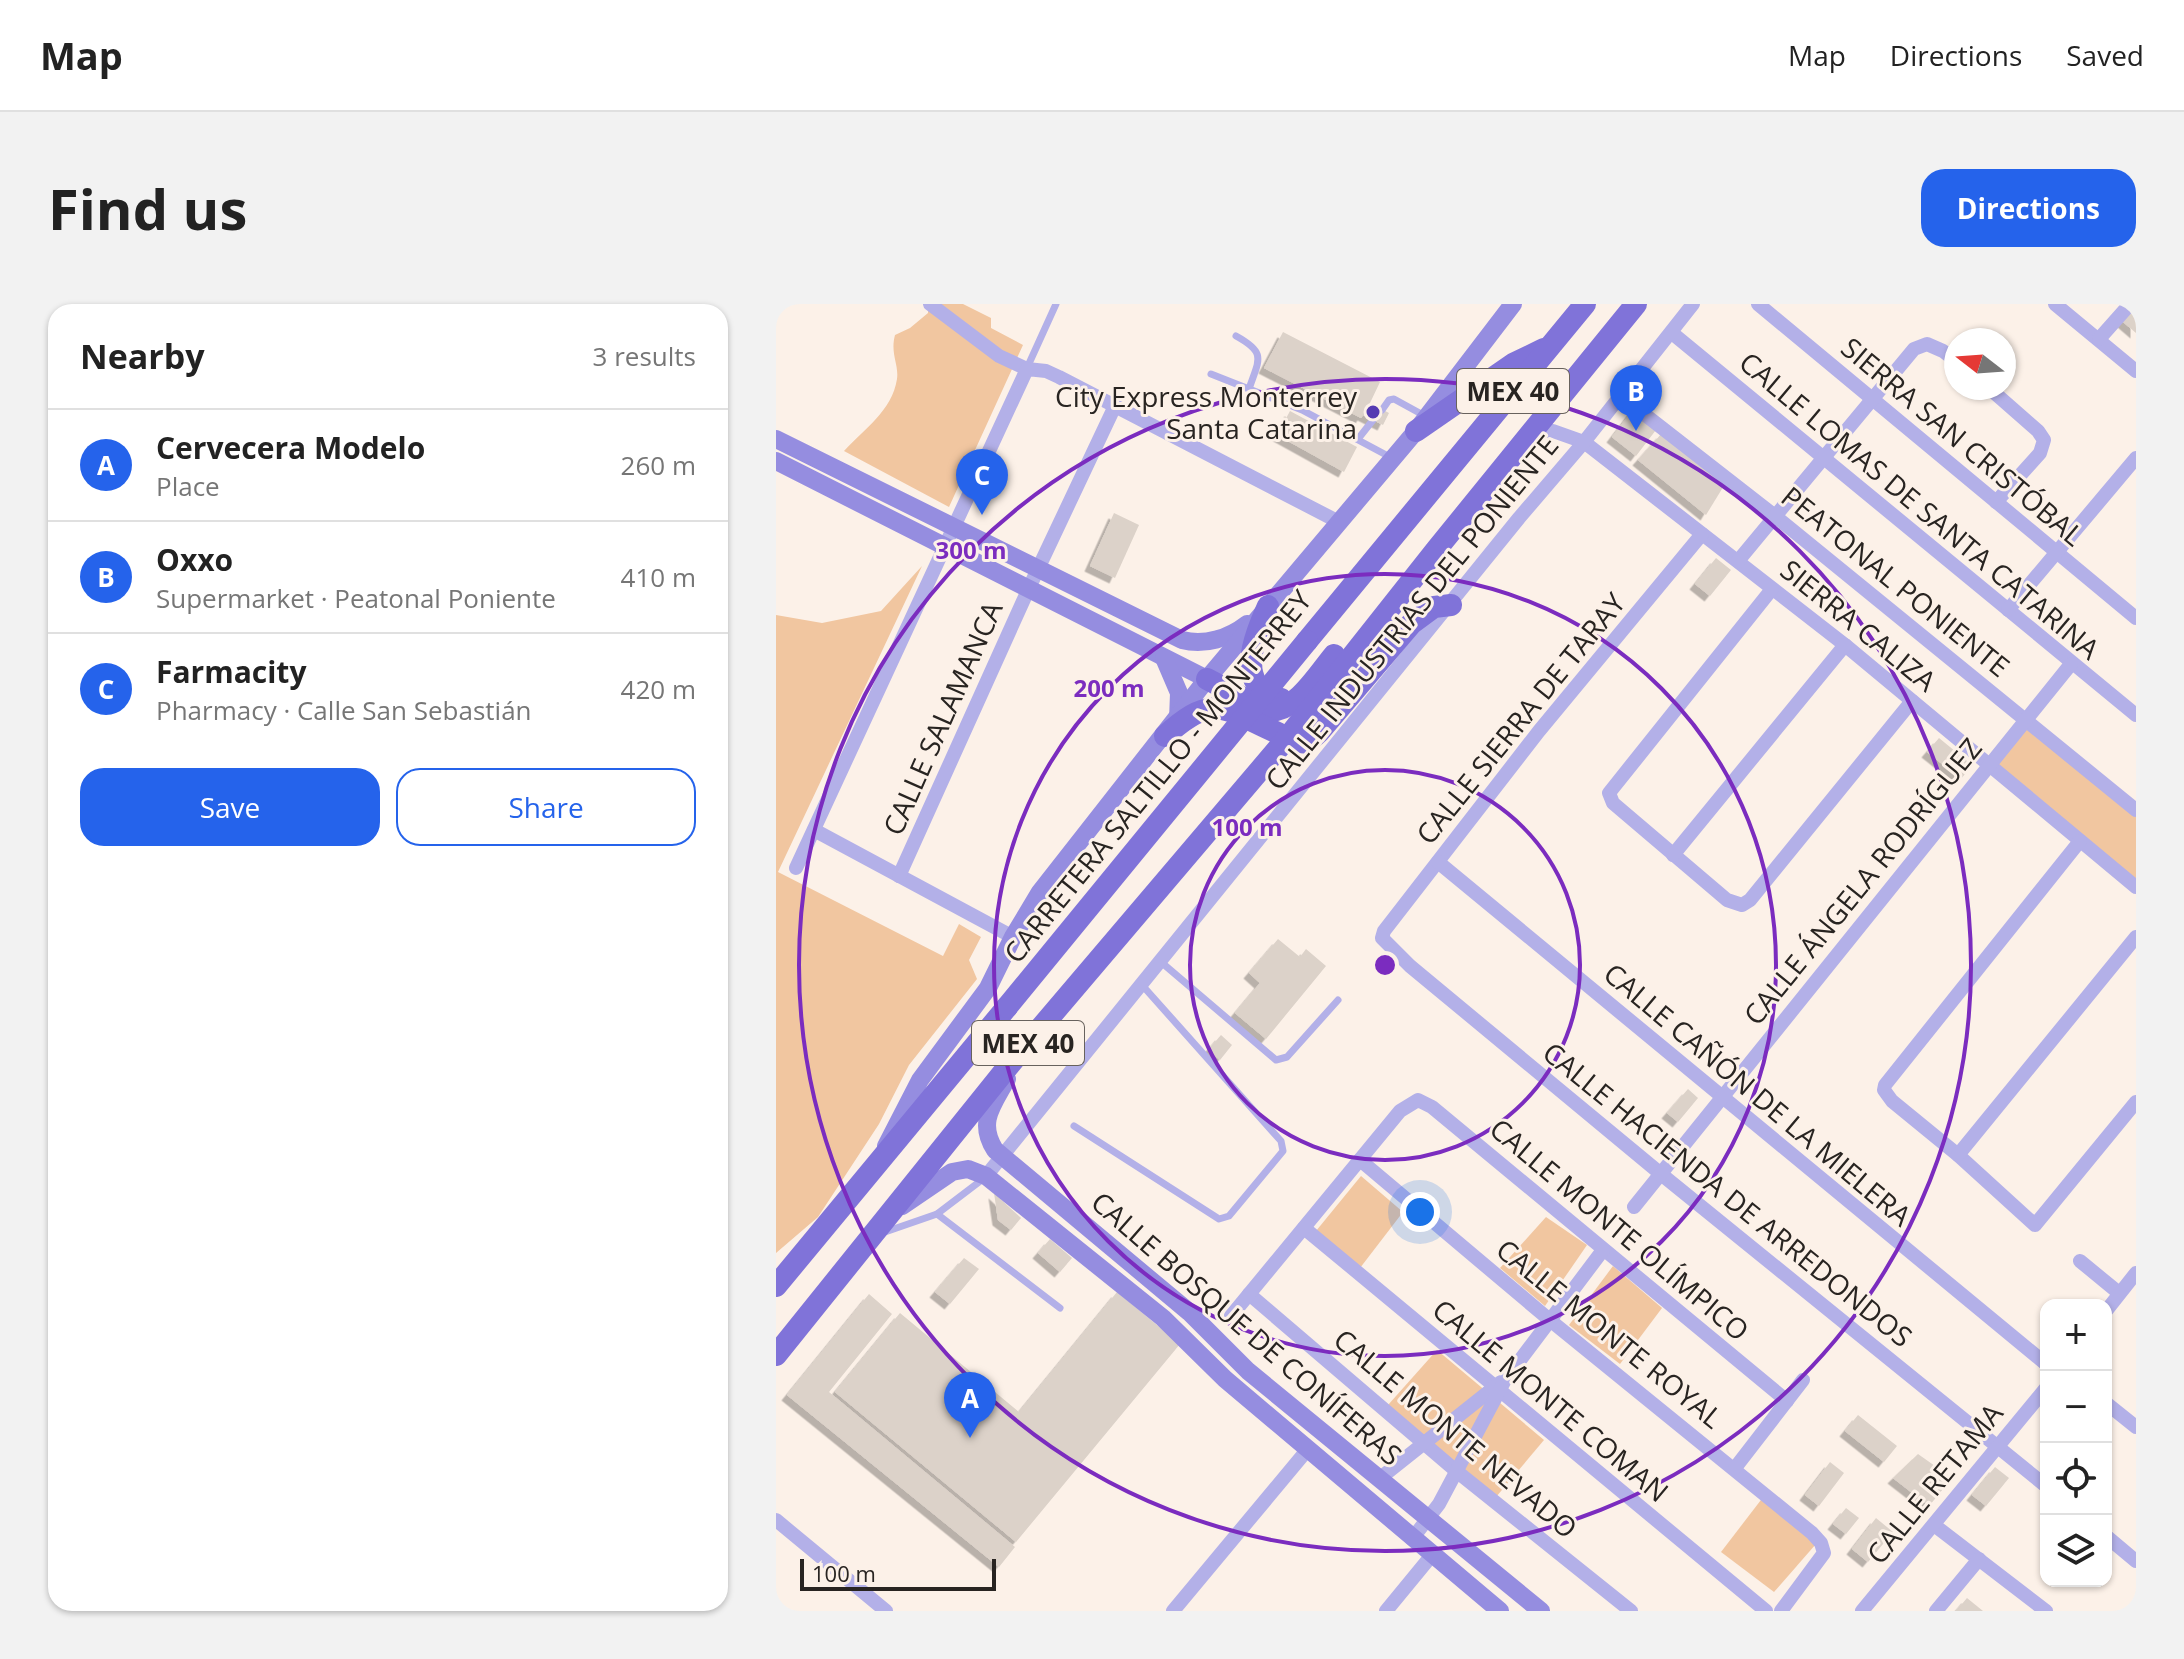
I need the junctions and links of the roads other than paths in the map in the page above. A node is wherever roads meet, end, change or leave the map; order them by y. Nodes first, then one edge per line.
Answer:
1 (930, 304) edge
2 (1056, 304) edge
3 (1513, 304) edge
4 (1585, 304) edge
5 (1636, 304) edge
6 (1693, 304) edge
7 (1758, 304) edge
8 (2055, 304) edge
9 (2130, 304) edge
10 (1672, 333) junction
11 (1236, 336) dead end
12 (2099, 339) junction
13 (1552, 344) junction
14 (1944, 352) edge
15 (1031, 369) junction
16 (2136, 371) edge
17 (1211, 374) dead end
18 (1249, 389) junction
19 (1621, 396) junction
20 (1872, 400) junction
21 (2003, 400) edge
22 (1114, 408) junction
23 (1382, 410) dead end
24 (1373, 420) dead end
25 (1421, 424) junction
26 (1535, 431) junction
27 (776, 439) edge
28 (1358, 439) junction
29 (1584, 442) junction
30 (1392, 458) junction
31 (1824, 458) junction
32 (2136, 458) edge
33 (776, 461) edge
34 (1996, 502) junction
35 (1775, 516) junction
36 (1339, 522) junction
37 (953, 526) junction
38 (1702, 534) junction
39 (945, 545) junction
40 (1436, 550) junction
41 (2055, 552) junction
42 (1738, 561) junction
43 (1038, 569) junction
44 (1029, 588) junction
45 (1772, 589) junction
46 (1451, 605) junction
47 (1268, 606) junction
48 (2008, 610) junction
49 (2136, 618) edge
50 (1845, 645) junction
51 (1164, 658) junction
52 (2071, 664) junction
53 (1207, 679) junction
54 (1302, 693) junction
55 (1912, 701) junction
56 (2136, 715) edge
57 (2025, 720) junction
58 (1171, 728) junction
59 (1288, 737) junction
60 (1988, 765) junction
61 (2136, 810) edge
62 (814, 830) junction
63 (2080, 841) junction
64 (1673, 855) junction
65 (1438, 862) junction
66 (796, 868) dead end
67 (899, 876) junction
68 (2136, 887) edge
69 (1013, 937) junction
70 (2136, 937) edge
71 (1382, 938) joint
72 (1161, 962) junction
73 (1142, 985) junction
74 (1338, 1000) dead end
75 (1015, 1058) junction
76 (1721, 1098) junction
77 (2136, 1102) edge
78 (1074, 1126) dead end
79 (1958, 1155) junction
80 (882, 1156) junction
81 (1003, 1157) junction
82 (1360, 1160) junction
83 (1661, 1174) junction
84 (986, 1176) junction
85 (1634, 1207) dead end
86 (937, 1214) junction
87 (883, 1218) junction
88 (1304, 1228) junction
89 (868, 1238) junction
90 (1603, 1250) junction
91 (2080, 1261) dead end
92 (2136, 1273) edge
93 (780, 1279) edge
94 (2119, 1293) junction
95 (1249, 1294) junction
96 (2112, 1303) edge
97 (1060, 1308) dead end
98 (1231, 1316) dead end
99 (1551, 1321) junction
100 (776, 1355) edge
101 (2040, 1359) edge
102 (1803, 1380) dead end
103 (1499, 1386) junction
104 (2040, 1395) edge
105 (1787, 1401) junction
106 (2112, 1408) edge
107 (2136, 1427) edge
108 (1426, 1444) junction
109 (1998, 1446) junction
110 (1308, 1449) junction
111 (1735, 1468) junction
112 (1455, 1470) junction
113 (1379, 1479) junction
114 (2040, 1481) edge
115 (1428, 1518) junction
116 (776, 1520) edge
117 (1934, 1525) junction
118 (1412, 1539) junction
119 (2112, 1541) edge
120 (1432, 1555) junction
121 (1979, 1559) junction
122 (2136, 1561) edge
123 (886, 1611) edge
124 (1173, 1611) edge
125 (1386, 1611) edge
126 (1500, 1611) edge
127 (1541, 1611) edge
128 (1631, 1611) edge
129 (1766, 1611) edge
130 (1781, 1611) edge
131 (1862, 1611) edge
132 (1936, 1611) edge
133 (2046, 1611) edge

1 - 15 street
2 - 15 lane
3 - 25 street
4 - 13 main road, CARRETERA SALTILLO - MONTERREY / MEX 40
5 - 26 main road, MEX 40
6 - 10 street, CALLE INDUSTRIAS DEL PONIENTE
7 - 20 street, SIERRA SAN CRISTÓBAL
8 - 12 street
9 - 12 street
10 - 19 street, CALLE INDUSTRIAS DEL PONIENTE
10 - 31 street, CALLE LOMAS DE SANTA CATARINA
11 - 18 lane
12 - 16 street
13 - 25 main road
13 - 80 main road, CARRETERA SALTILLO - MONTERREY / MEX 40, bridge
14 - 20 street
15 - 22 street
15 - 37 street
17 - 18 lane
18 - 28 lane
19 - 29 street, CALLE INDUSTRIAS DEL PONIENTE
19 - 35 street, PEATONAL PONIENTE
20 - 31 street
20 - 34 street, SIERRA SAN CRISTÓBAL
21 - 34 street
22 - 36 street
22 - 43 street, CALLE SALAMANCA
23 - 25 lane
24 - 28 lane
25 - 30 street
26 - 29 street, SIERRA CALIZA
26 - 40 main road, MEX 40
27 - 37 street
28 - 30 lane
29 - 38 street, SIERRA CALIZA
29 - 46 street, CALLE INDUSTRIAS DEL PONIENTE
30 - 36 street
31 - 35 street
31 - 48 street, CALLE LOMAS DE SANTA CATARINA
32 - 41 street
33 - 39 street
34 - 41 street, SIERRA SAN CRISTÓBAL
35 - 42 street
35 - 57 street, PEATONAL PONIENTE
36 - 47 street
37 - 39 street
37 - 43 street
38 - 42 street, SIERRA CALIZA
38 - 65 street, CALLE SIERRA DE TARAY
39 - 44 street
39 - 62 street
40 - 54 main road
40 - 59 main road, MEX 40
41 - 48 street
41 - 49 street, SIERRA SAN CRISTÓBAL
42 - 45 street, SIERRA CALIZA
43 - 44 street, CALLE SALAMANCA
43 - 47 street
44 - 51 street
44 - 67 street, CALLE SALAMANCA
45 - 50 street, SIERRA CALIZA
45 - 64 street
46 - 59 main road
46 - 72 street, CALLE INDUSTRIAS DEL PONIENTE
47 - 53 street
47 - 54 main road
48 - 52 street, CALLE LOMAS DE SANTA CATARINA
50 - 55 street, SIERRA CALIZA
50 - 64 street
51 - 53 street
51 - 58 street
52 - 56 street, CALLE LOMAS DE SANTA CATARINA
52 - 57 street, CALLE ÁNGELA RODRÍGUEZ
53 - 54 main road
53 - 58 street
55 - 60 street, SIERRA CALIZA
55 - 64 street
57 - 60 street, CALLE ÁNGELA RODRÍGUEZ
57 - 61 street, PEATONAL PONIENTE
58 - 59 main road
58 - 69 street
59 - 75 main road, MEX 40
60 - 63 street, SIERRA CALIZA
60 - 76 street, CALLE ÁNGELA RODRÍGUEZ
62 - 66 street
62 - 67 street
63 - 68 street, SIERRA CALIZA
63 - 79 street
65 - 71 street, CALLE SIERRA DE TARAY
65 - 76 street, CALLE CAÑÓN DE LA MIELERA
67 - 69 street
69 - 80 street
70 - 79 street
71 - 83 street, CALLE HACIENDA DE ARREDONDOS
72 - 73 street, CALLE INDUSTRIAS DEL PONIENTE
72 - 74 lane
73 - 78 lane
73 - 81 street, CALLE INDUSTRIAS DEL PONIENTE
75 - 81 street, CALLE BOSQUE DE CONÍFERAS
75 - 87 main road, MEX 40
76 - 83 street, CALLE ÁNGELA RODRÍGUEZ
76 - 101 street, CALLE CAÑÓN DE LA MIELERA
77 - 79 street
80 - 93 main road, CARRETERA SALTILLO - MONTERREY / MEX 40
81 - 84 street, CALLE INDUSTRIAS DEL PONIENTE
81 - 113 street, CALLE BOSQUE DE CONÍFERAS
82 - 88 street
82 - 90 street, CALLE MONTE OLÍMPICO
82 - 99 street, CALLE MONTE ROYAL
83 - 85 street, CALLE ÁNGELA RODRÍGUEZ
83 - 109 street, CALLE HACIENDA DE ARREDONDOS
84 - 86 lane
84 - 87 street
84 - 110 street, CALLE BOSQUE DE CONÍFERAS
86 - 89 lane
86 - 97 lane
87 - 89 main road, MEX 40
88 - 95 street
88 - 103 street, CALLE MONTE COMAN
89 - 100 main road, MEX 40
90 - 99 street
90 - 105 street, CALLE MONTE OLÍMPICO
91 - 94 street
92 - 94 street
94 - 96 street
95 - 98 street
95 - 108 street, CALLE MONTE NEVADO
99 - 103 street
99 - 111 street, CALLE MONTE ROYAL
102 - 105 street
103 - 108 street
103 - 112 street
103 - 129 street, CALLE MONTE COMAN
104 - 109 street, CALLE RETAMA
105 - 111 street
106 - 107 street
108 - 112 street, CALLE MONTE NEVADO
108 - 113 street
109 - 114 street, CALLE HACIENDA DE ARREDONDOS
109 - 117 street, CALLE RETAMA
110 - 118 street, CALLE BOSQUE DE CONÍFERAS
110 - 124 street
111 - 130 street, CALLE MONTE ROYAL
112 - 115 street
112 - 128 street, CALLE MONTE NEVADO
113 - 115 street, CALLE BOSQUE DE CONÍFERAS
115 - 118 street
115 - 127 street, CALLE BOSQUE DE CONÍFERAS
116 - 123 street
117 - 121 street
117 - 131 street, CALLE RETAMA
118 - 120 street, CALLE BOSQUE DE CONÍFERAS
119 - 122 street
120 - 125 street
120 - 126 street, CALLE BOSQUE DE CONÍFERAS
121 - 132 street
121 - 133 street

